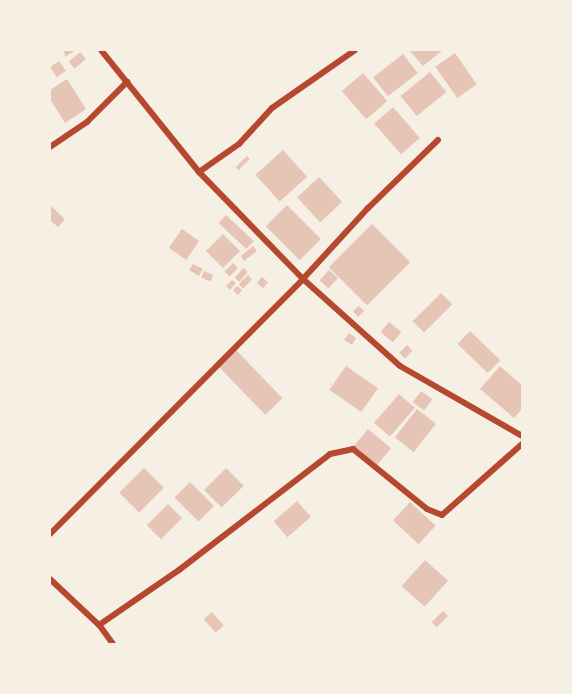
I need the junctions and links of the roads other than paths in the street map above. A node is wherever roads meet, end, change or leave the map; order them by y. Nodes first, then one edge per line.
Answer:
1 (101, 50) edge
2 (355, 50) edge
3 (127, 82) junction
4 (438, 140) dead end
5 (50, 147) edge
6 (199, 172) junction
7 (303, 279) junction
8 (522, 436) edge
9 (522, 444) edge
10 (50, 534) edge
11 (50, 579) edge
12 (99, 625) junction
13 (113, 645) edge

1 - 3 street
2 - 6 street
3 - 5 street
3 - 6 street
4 - 7 street
6 - 7 street
7 - 8 street
7 - 10 street
9 - 12 street
11 - 12 street
12 - 13 street

